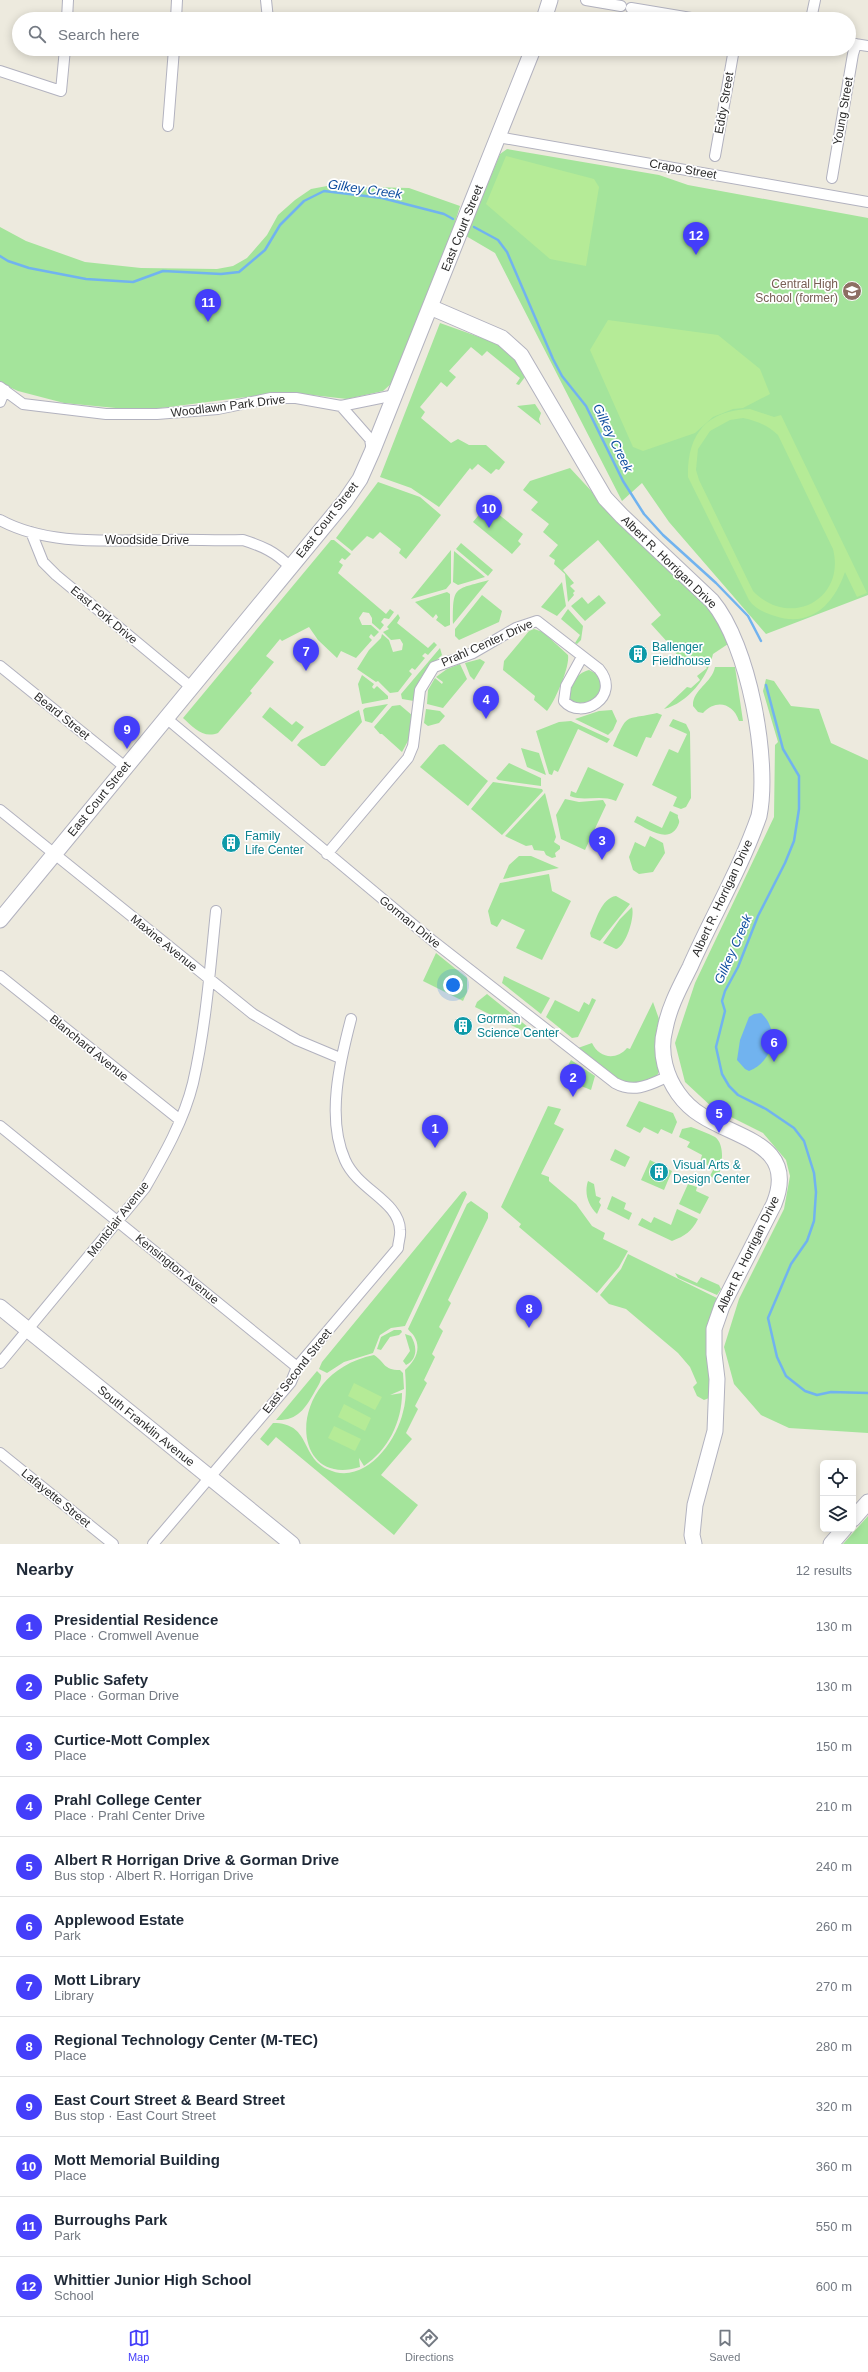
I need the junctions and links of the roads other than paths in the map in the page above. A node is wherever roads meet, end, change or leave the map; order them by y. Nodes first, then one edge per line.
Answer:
1 (68, 0) edge
2 (177, 0) edge
3 (266, 0) edge
4 (550, 0) edge
5 (586, 0) edge
6 (815, 0) edge
7 (621, 6) dead end
8 (632, 8) dead end
9 (67, 12) edge
10 (176, 12) edge
11 (267, 12) edge
12 (546, 12) edge
13 (656, 12) edge
14 (812, 12) edge
15 (856, 44) edge
16 (868, 46) edge
17 (64, 56) edge
18 (173, 56) edge
19 (530, 56) edge
20 (733, 56) edge
21 (851, 56) edge
22 (0, 71) edge
23 (168, 126) dead end
24 (498, 137) junction
25 (715, 156) dead end
26 (832, 178) dead end
27 (868, 202) edge
28 (430, 307) junction
29 (2, 389) edge
30 (395, 395) junction
31 (0, 402) edge
32 (340, 406) junction
33 (372, 452) junction
34 (0, 520) edge
35 (32, 532) junction
36 (290, 567) junction
37 (582, 657) junction
38 (0, 666) edge
39 (191, 687) junction
40 (166, 718) junction
41 (125, 767) junction
42 (0, 810) edge
43 (54, 854) junction
44 (327, 854) junction
45 (216, 911) dead end
46 (0, 920) edge
47 (0, 976) edge
48 (209, 979) junction
49 (351, 1019) dead end
50 (340, 1058) junction
51 (669, 1076) junction
52 (180, 1120) junction
53 (0, 1126) edge
54 (118, 1222) junction
55 (0, 1307) edge
56 (28, 1330) junction
57 (0, 1363) edge
58 (297, 1367) junction
59 (0, 1453) edge
60 (209, 1477) junction
61 (868, 1502) edge
62 (856, 1516) edge
63 (841, 1532) edge
64 (113, 1544) edge
65 (153, 1544) edge
66 (292, 1544) edge
67 (694, 1544) edge
68 (831, 1544) edge

1 - 9 street
2 - 10 street
3 - 11 street
4 - 12 street
5 - 7 street
6 - 14 street
8 - 13 street
15 - 16 street
17 - 22 street
18 - 23 street
19 - 24 street, East Court Street
20 - 25 street, Eddy Street
21 - 26 street, Young Street
24 - 27 street, Crapo Street
24 - 28 street, East Court Street
28 - 30 street, East Court Street
28 - 51 street, Albert R. Horrigan Drive
29 - 31 street
29 - 32 street, Woodlawn Park Drive
30 - 32 street, Woodlawn Park Drive
30 - 33 street, East Court Street
32 - 33 street
33 - 36 street, East Court Street
34 - 35 street, Woodside Drive
35 - 36 street, Woodside Drive
35 - 39 street, East Fork Drive
36 - 39 street, East Court Street
37 - 37 street, Prahl Center Drive
37 - 44 street, Prahl Center Drive
38 - 41 street, Beard Street
39 - 40 street, East Court Street
40 - 41 street, East Court Street
40 - 44 street, Gorman Drive
41 - 43 street, East Court Street
42 - 43 street, Maxine Avenue
43 - 46 street, East Court Street
43 - 48 street, Maxine Avenue
44 - 51 street, Gorman Drive
45 - 48 street, Montclair Avenue
47 - 52 street, Blanchard Avenue
48 - 50 street, Maxine Avenue
48 - 52 street, Montclair Avenue
49 - 50 street
50 - 58 street, East Second Street
51 - 67 street, Albert R. Horrigan Drive
52 - 54 street, Montclair Avenue
53 - 54 street, Kensington Avenue
54 - 56 street, Montclair Avenue
54 - 58 street, Kensington Avenue
55 - 56 street, South Franklin Avenue
56 - 57 street, Montclair Avenue
56 - 60 street, South Franklin Avenue
58 - 60 street, East Second Street
59 - 64 street, Lafayette Street
60 - 65 street, East Second Street
60 - 66 street, South Franklin Avenue
61 - 62 street
63 - 68 street

